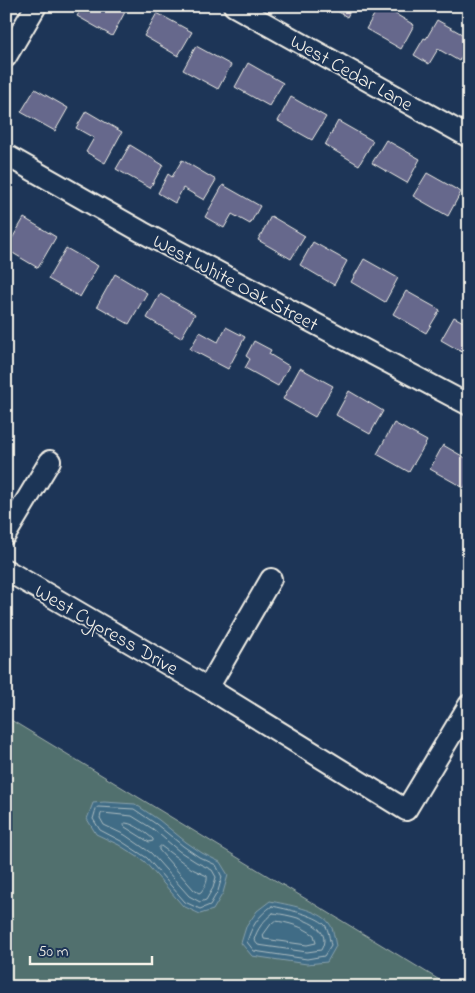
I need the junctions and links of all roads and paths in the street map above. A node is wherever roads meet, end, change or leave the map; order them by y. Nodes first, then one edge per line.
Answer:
1 (36, 6) edge
2 (234, 6) edge
3 (6, 57) edge
4 (469, 137) edge
5 (6, 155) edge
6 (469, 405) edge
7 (50, 461) dead end
8 (6, 534) edge
9 (6, 570) edge
10 (271, 579) dead end
11 (208, 688) junction
12 (469, 704) edge

1 - 3 street
2 - 4 street, West Cedar Lane
5 - 6 street, West White Oak Street
7 - 8 street
9 - 11 street, West Cypress Drive
10 - 11 street
11 - 12 street, West Cypress Drive

